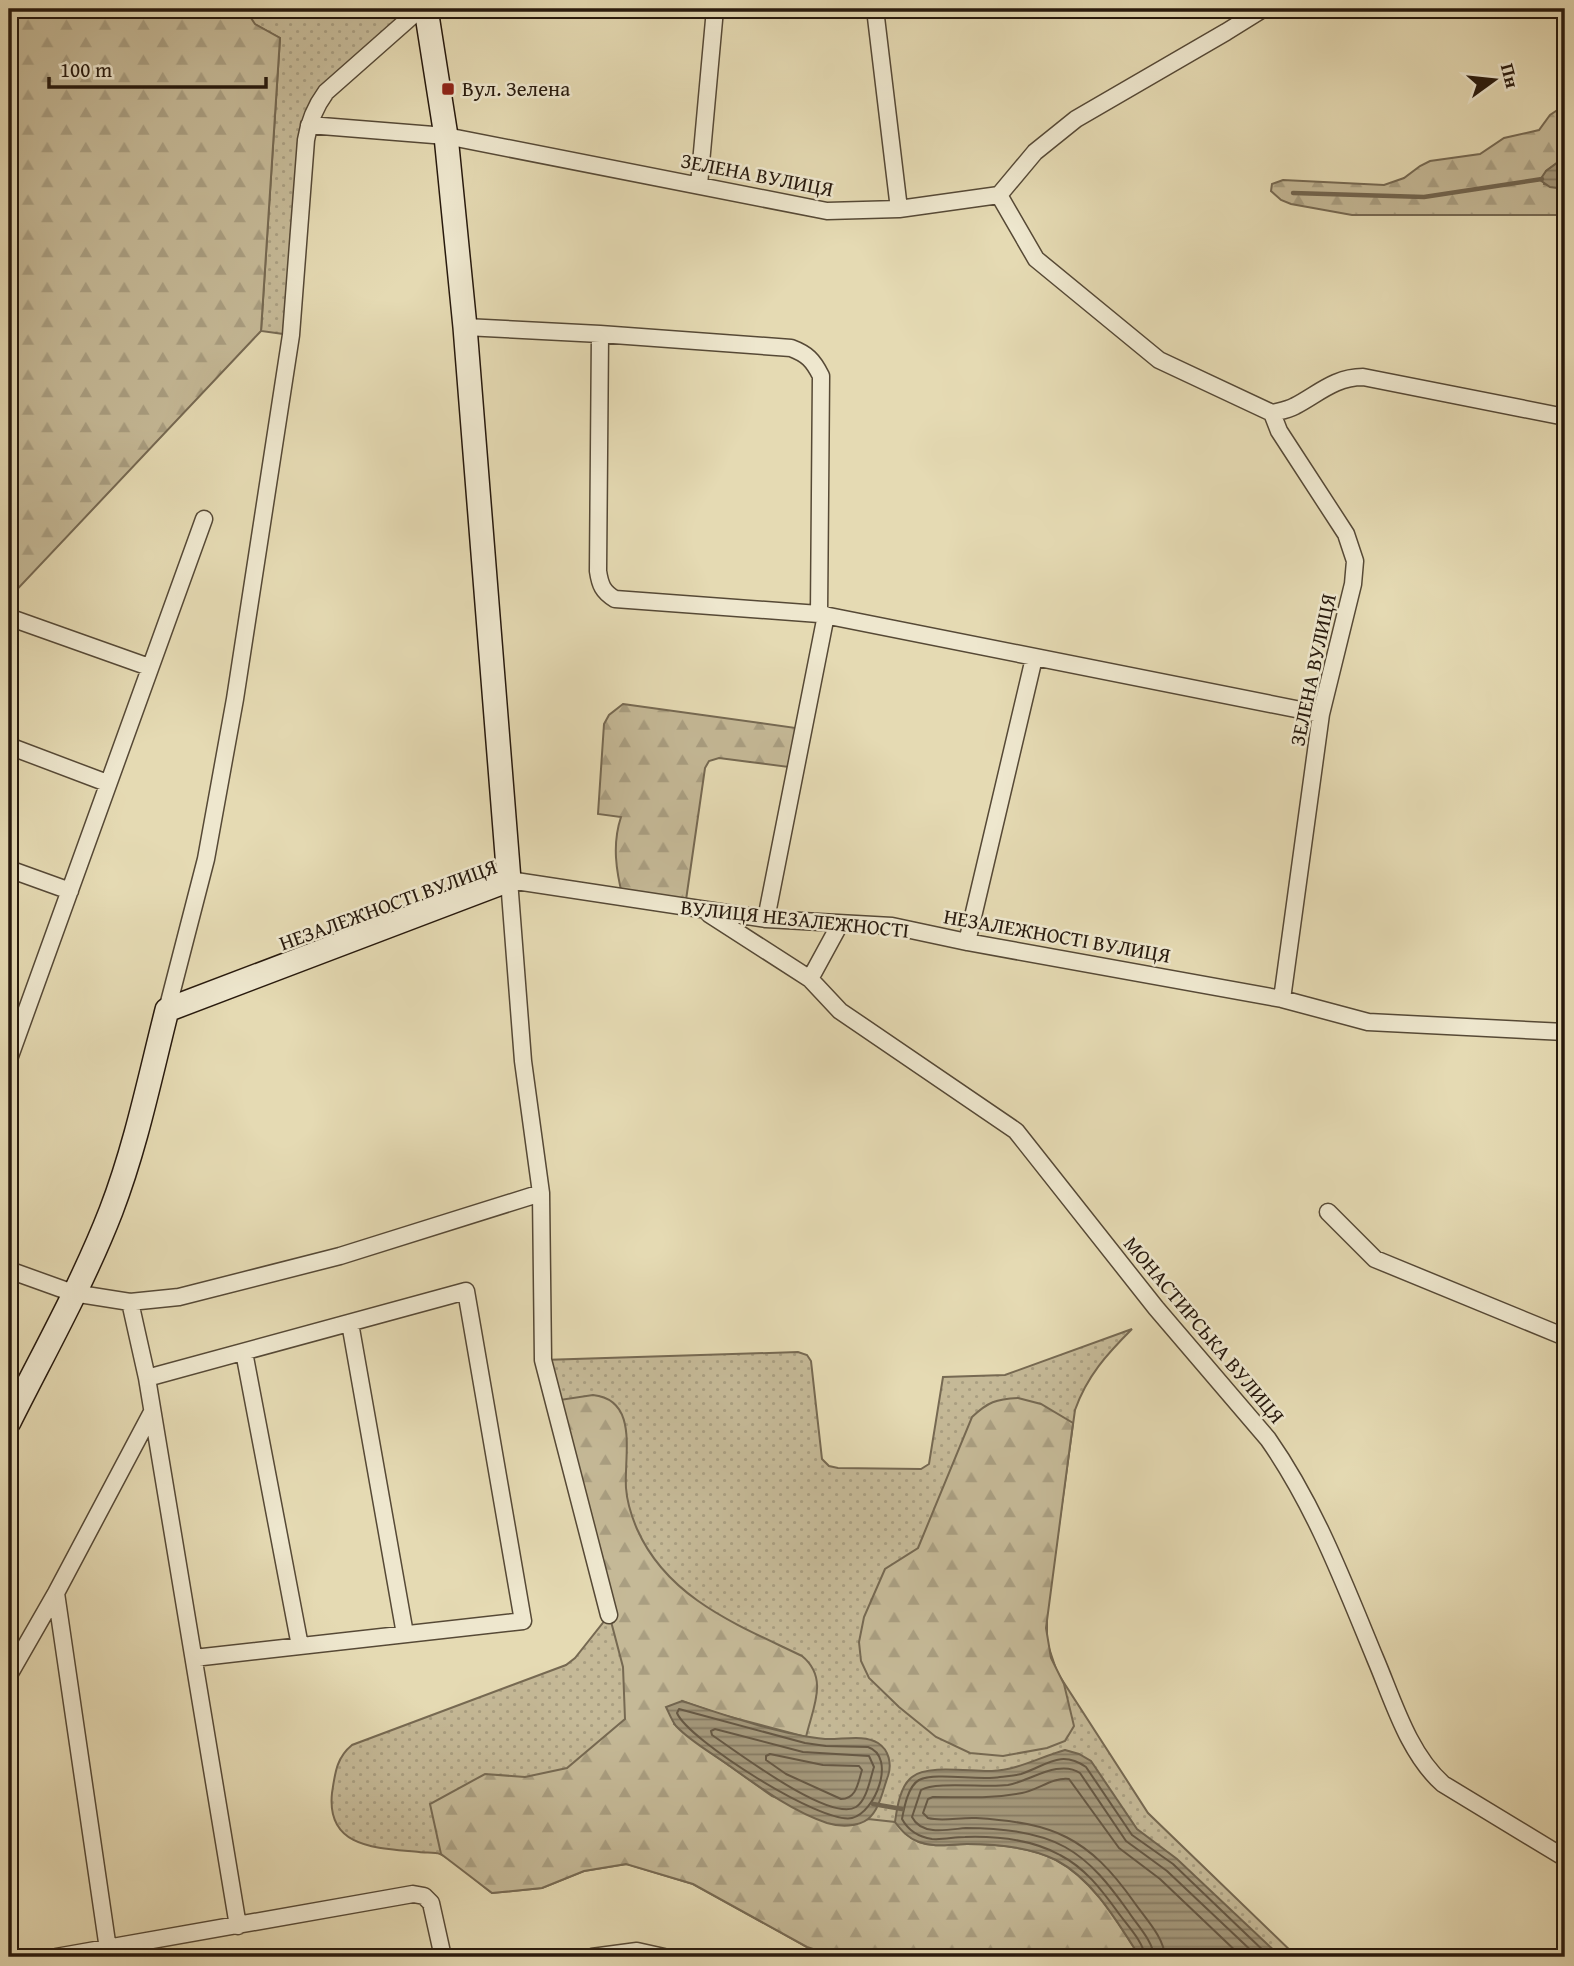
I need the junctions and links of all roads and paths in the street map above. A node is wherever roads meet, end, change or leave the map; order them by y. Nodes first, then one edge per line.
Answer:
1 (420, 9) edge
2 (426, 9) edge
3 (715, 9) edge
4 (875, 9) edge
5 (1263, 9) edge
6 (309, 125) junction
7 (446, 136) junction
8 (699, 186) junction
9 (999, 195) junction
10 (899, 209) junction
11 (465, 327) junction
12 (600, 334) junction
13 (1272, 413) junction
14 (1565, 417) edge
15 (204, 519) dead end
16 (822, 614) junction
17 (14, 619) dead end
18 (1034, 658) junction
19 (149, 667) junction
20 (1321, 714) junction
21 (9, 746) edge
22 (107, 783) junction
23 (9, 869) edge
24 (509, 880) junction
25 (70, 891) junction
26 (704, 910) junction
27 (766, 919) junction
28 (840, 924) junction
29 (967, 942) junction
30 (810, 979) junction
31 (1282, 999) junction
32 (9, 1007) edge
33 (167, 1010) junction
34 (24, 1013) junction
35 (1565, 1032) edge
36 (9, 1059) edge
37 (541, 1193) junction
38 (1328, 1212) dead end
39 (9, 1270) edge
40 (74, 1293) junction
41 (130, 1302) junction
42 (350, 1323) junction
43 (1565, 1337) edge
44 (244, 1352) junction
45 (147, 1378) junction
46 (152, 1412) junction
47 (9, 1422) edge
48 (56, 1593) junction
49 (609, 1615) dead end
50 (405, 1634) junction
51 (300, 1646) junction
52 (194, 1658) junction
53 (9, 1675) edge
54 (1565, 1858) edge
55 (238, 1926) junction
56 (108, 1949) junction
57 (56, 1957) edge
58 (443, 1957) edge
59 (592, 1957) edge
60 (664, 1957) edge

1 - 6 street
2 - 7 street
3 - 8 street
4 - 10 street
5 - 9 street
6 - 7 street, ЗЕЛЕНА ВУЛИЦЯ
6 - 33 street
7 - 8 street, ЗЕЛЕНА ВУЛИЦЯ
7 - 11 street
8 - 10 street, ЗЕЛЕНА ВУЛИЦЯ
9 - 10 street, ЗЕЛЕНА ВУЛИЦЯ
9 - 13 street
11 - 12 street
11 - 24 street
12 - 16 street
12 - 16 street
13 - 14 street
13 - 20 street, ЗЕЛЕНА ВУЛИЦЯ
15 - 19 street
16 - 18 street
16 - 27 street
17 - 19 street
18 - 20 street
18 - 29 street
19 - 22 street
20 - 31 street, ЗЕЛЕНА ВУЛИЦЯ
21 - 22 street
22 - 25 street
23 - 25 street
24 - 26 street, НЕЗАЛЕЖНОСТІ ВУЛИЦЯ
24 - 33 street, НЕЗАЛЕЖНОСТІ ВУЛИЦЯ
24 - 37 street
25 - 34 street
26 - 27 street, НЕЗАЛЕЖНОСТІ ВУЛИЦЯ
26 - 30 street, МОНАСТИРСЬКА ВУЛИЦЯ
27 - 28 street, НЕЗАЛЕЖНОСТІ ВУЛИЦЯ
28 - 29 street, НЕЗАЛЕЖНОСТІ ВУЛИЦЯ
28 - 30 street
29 - 31 street, НЕЗАЛЕЖНОСТІ ВУЛИЦЯ
30 - 54 street, МОНАСТИРСЬКА ВУЛИЦЯ
31 - 35 street, НЕЗАЛЕЖНОСТІ ВУЛИЦЯ
32 - 34 street
33 - 40 street
34 - 36 street
37 - 41 street
37 - 49 street
38 - 43 street
39 - 40 street
40 - 41 street
40 - 47 street
41 - 45 street
42 - 44 street
42 - 50 street
42 - 50 street
44 - 45 street
44 - 51 street
45 - 46 street
46 - 48 street
46 - 52 street
48 - 53 street
48 - 56 street
50 - 51 street
51 - 52 street
52 - 55 street
55 - 56 street
55 - 58 street
56 - 57 street
59 - 60 street

